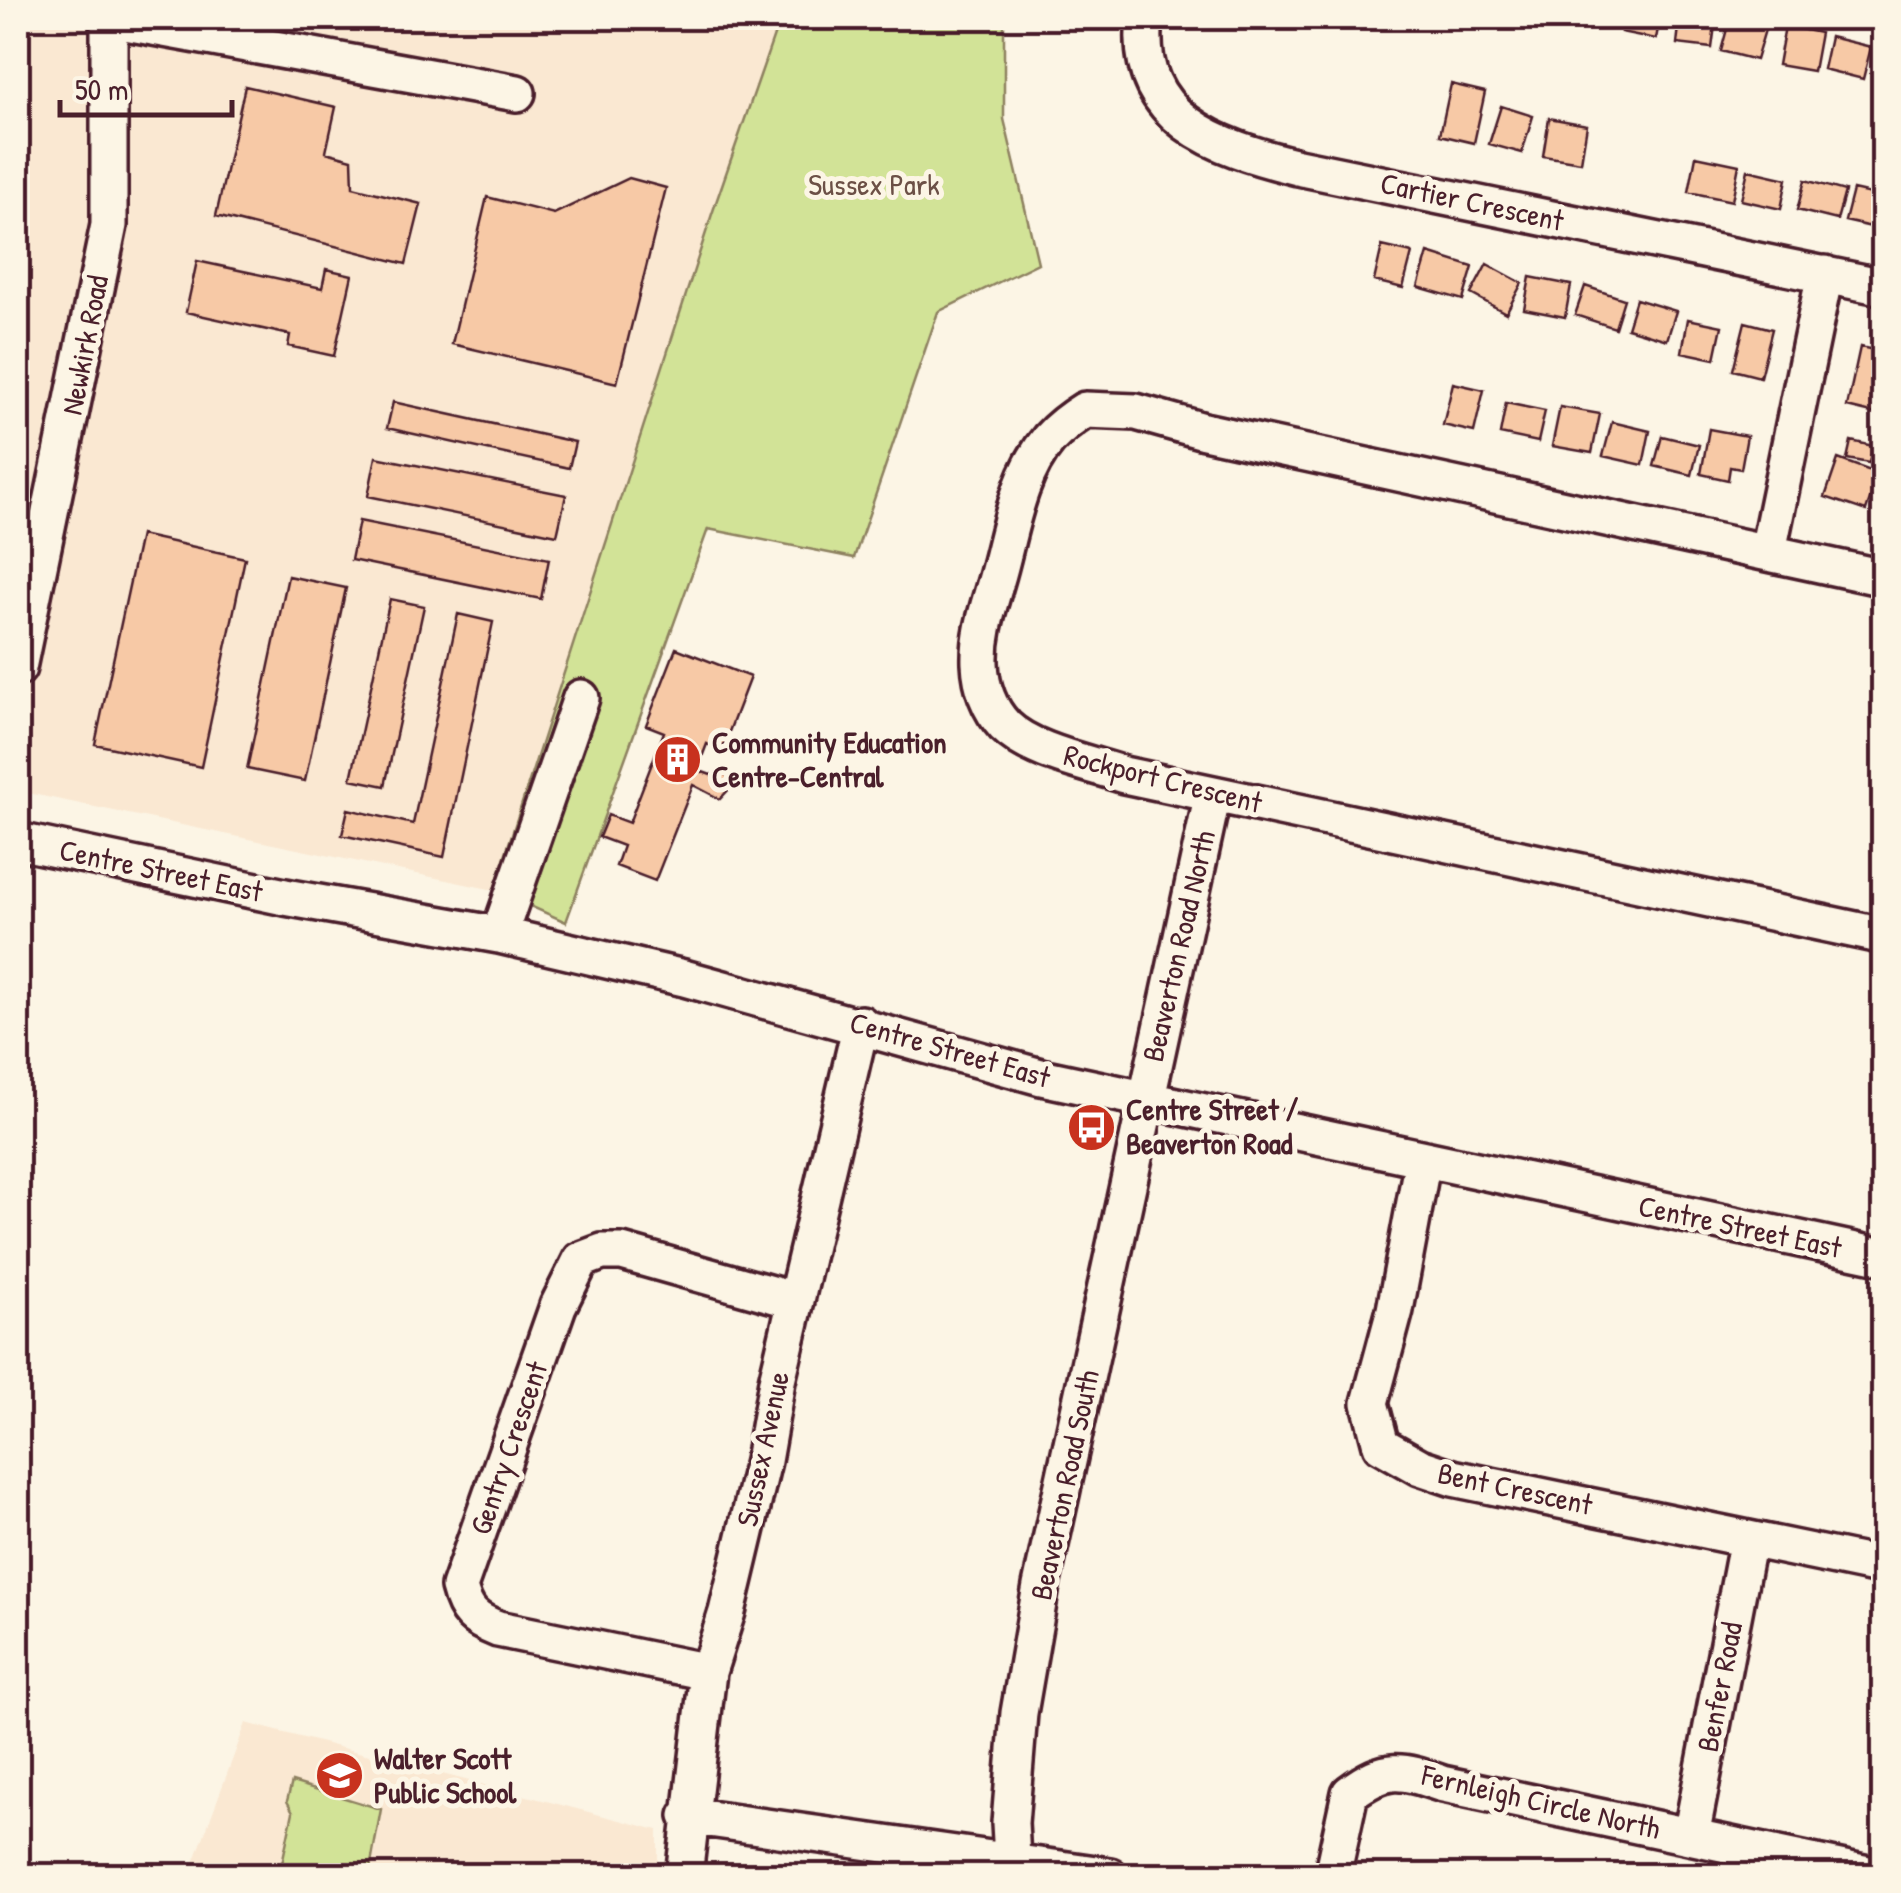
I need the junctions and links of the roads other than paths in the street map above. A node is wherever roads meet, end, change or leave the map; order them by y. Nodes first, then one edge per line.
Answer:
1 (109, 18) edge
2 (1145, 18) edge
3 (517, 92) dead end
4 (1825, 274) junction
5 (1884, 287) edge
6 (1768, 551) junction
7 (1884, 578) edge
8 (18, 668) edge
9 (582, 698) dead end
10 (1213, 794) junction
11 (18, 841) edge
12 (499, 935) junction
13 (1884, 936) edge
14 (860, 1024) junction
15 (1144, 1097) junction
16 (1423, 1159) junction
17 (1882, 1252) edge
18 (796, 1301) junction
19 (1748, 1538) junction
20 (1884, 1568) edge
21 (708, 1672) junction
22 (688, 1816) junction
23 (1692, 1836) junction
24 (1013, 1868) edge
25 (684, 1876) edge
26 (1110, 1876) edge
27 (1332, 1876) edge
28 (1878, 1876) edge

1 - 3 street
1 - 8 street, Newkirk Road
2 - 4 street, Cartier Crescent
4 - 5 street, Cartier Crescent
4 - 6 street
6 - 7 street, Rockport Crescent
6 - 10 street, Rockport Crescent
9 - 12 street
10 - 13 street, Rockport Crescent
10 - 15 street, Beaverton Road North
11 - 12 street, Centre Street East
12 - 14 street, Centre Street East
14 - 15 street, Centre Street East
14 - 18 street, Sussex Avenue
15 - 16 street, Centre Street East
15 - 24 street, Beaverton Road South
16 - 17 street, Centre Street East
16 - 19 street, Bent Crescent
18 - 21 street, Sussex Avenue
18 - 21 street, Gentry Crescent
19 - 20 street, Bent Crescent
19 - 23 street, Benfer Road
21 - 22 street, Sussex Avenue
22 - 24 street
22 - 25 street, Sussex Avenue
23 - 27 street, Fernleigh Circle North
23 - 28 street, Fernleigh Circle North
24 - 26 street

